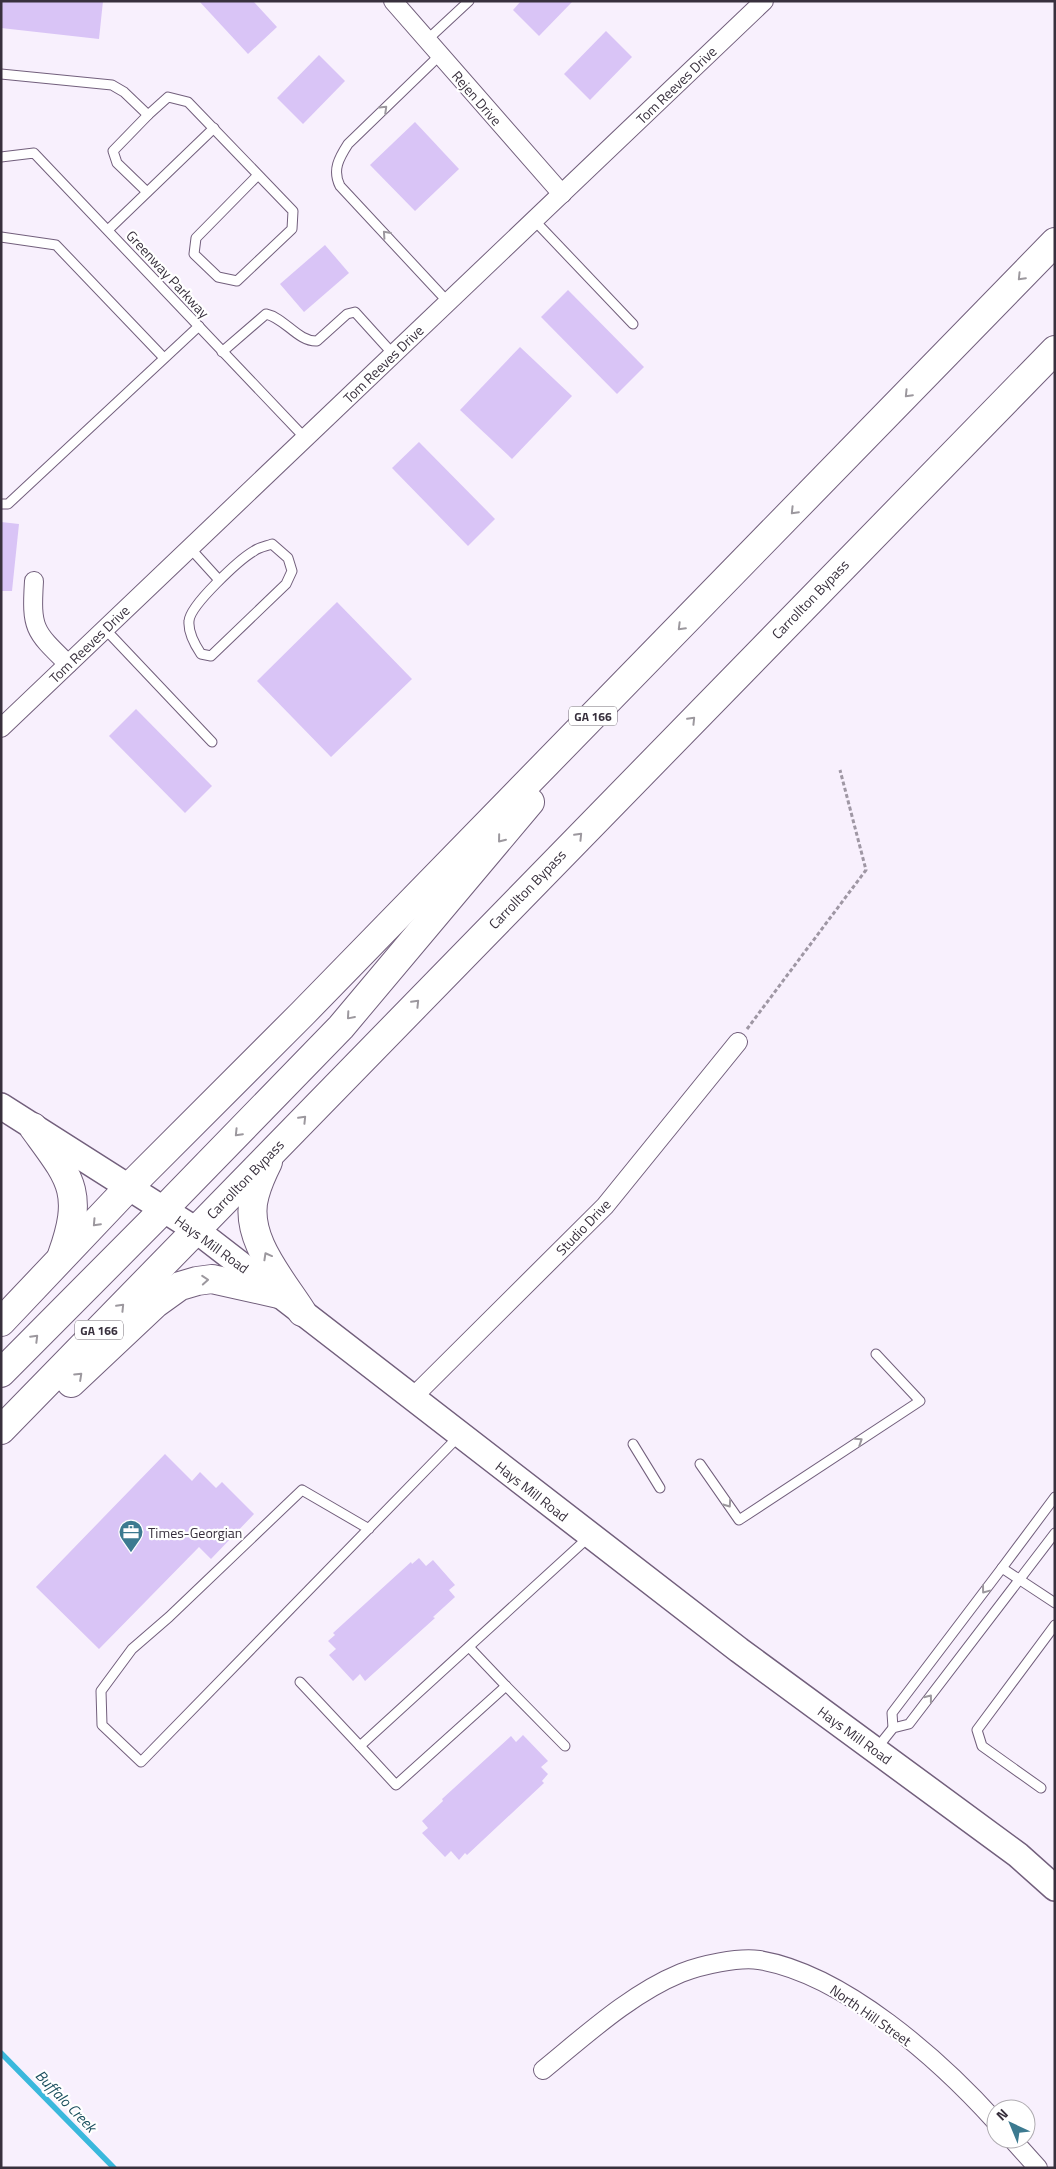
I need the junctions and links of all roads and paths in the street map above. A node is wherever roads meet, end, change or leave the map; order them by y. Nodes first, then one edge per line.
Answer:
1 (393, 1) edge
2 (469, 1) edge
3 (764, 1) edge
4 (427, 40) junction
5 (440, 55) junction
6 (1, 74) edge
7 (148, 115) junction
8 (214, 128) junction
9 (1, 158) edge
10 (258, 175) junction
11 (147, 192) junction
12 (562, 194) junction
13 (534, 220) junction
14 (108, 230) junction
15 (1, 236) edge
16 (1055, 242) edge
17 (448, 302) junction
18 (633, 324) dead end
19 (198, 326) junction
20 (1055, 350) edge
21 (222, 352) junction
22 (393, 354) junction
23 (164, 358) junction
24 (305, 438) junction
25 (1, 504) edge
26 (190, 548) junction
27 (34, 580) dead end
28 (219, 580) junction
29 (105, 629) junction
30 (68, 664) junction
31 (605, 703) junction
32 (1, 728) edge
33 (212, 742) dead end
34 (840, 770) dead end
35 (738, 1042) joint
36 (1, 1106) edge
37 (33, 1127) junction
38 (272, 1151) junction
39 (129, 1187) junction
40 (164, 1209) junction
41 (196, 1230) junction
42 (59, 1261) junction
43 (279, 1294) junction
44 (302, 1312) junction
45 (1, 1322) edge
46 (876, 1354) dead end
47 (1, 1373) edge
48 (412, 1398) junction
49 (1, 1430) edge
50 (460, 1435) junction
51 (1, 1441) edge
52 (633, 1444) dead end
53 (700, 1464) dead end
54 (660, 1488) dead end
55 (1055, 1497) edge
56 (369, 1529) junction
57 (1055, 1532) edge
58 (590, 1536) junction
59 (1002, 1568) junction
60 (1020, 1580) junction
61 (1055, 1603) edge
62 (1055, 1625) edge
63 (469, 1647) junction
64 (300, 1682) dead end
65 (506, 1686) junction
66 (893, 1728) junction
67 (360, 1746) junction
68 (564, 1746) dead end
69 (876, 1750) junction
70 (1041, 1788) dead end
71 (1055, 1888) edge
72 (543, 2070) dead end
73 (986, 2111) edge
74 (1021, 2149) edge
75 (1038, 2168) edge

1 - 4 street, Rejen Drive
2 - 4 lane
3 - 12 street, Tom Reeves Drive
4 - 5 street, Rejen Drive
5 - 12 street, Rejen Drive
17 -> 5 lane
6 - 7 lane
7 - 8 lane
7 - 11 lane
8 - 10 lane
8 - 11 lane
9 - 14 lane, Greenway Parkway
10 - 10 lane
11 - 14 lane
12 - 13 street, Tom Reeves Drive
13 - 17 street, Tom Reeves Drive
13 - 18 lane
14 - 19 lane, Greenway Parkway
15 - 23 lane
16 -> 31 main road, GA 166
17 - 22 street, Tom Reeves Drive
19 - 21 lane, Greenway Parkway
19 - 23 lane
38 -> 20 main road, Carrollton Bypass / GA 166
21 - 22 lane
21 - 24 lane, Greenway Parkway
22 - 24 street, Tom Reeves Drive
23 - 25 lane
24 - 26 street, Tom Reeves Drive
26 - 28 lane
26 - 29 street, Tom Reeves Drive
27 - 30 street
28 - 28 lane
29 - 30 street, Tom Reeves Drive
29 - 33 lane
30 - 32 street, Tom Reeves Drive
31 - 39 main road, GA 166
31 -> 40 main road
34 - 35 path
35 - 48 street, Studio Drive
36 - 37 street, Hays Mill Road
37 - 39 street, Hays Mill Road
37 - 42 main road
38 - 41 main road, Carrollton Bypass / GA 166
44 -> 38 main road
39 - 40 street, Hays Mill Road
39 -> 42 main road, GA 166
40 - 41 street, Hays Mill Road
47 -> 40 main road
41 - 43 street, Hays Mill Road
49 -> 41 main road, Carrollton Bypass / GA 166
42 - 45 main road, GA 166
43 - 44 street, Hays Mill Road
51 -> 43 main road
44 - 48 street, Hays Mill Road
53 -> 46 lane
48 - 50 street, Hays Mill Road
50 - 56 lane
50 - 58 street, Hays Mill Road
52 - 54 lane
55 - 59 lane
56 - 56 lane
57 - 60 lane
58 - 63 lane
58 - 69 street, Hays Mill Road
59 - 60 lane
59 -> 66 lane
60 - 61 lane
66 -> 60 lane
62 - 70 lane
63 - 65 lane
63 - 67 lane
64 - 67 lane
65 - 67 lane
65 - 68 lane
66 - 69 lane
69 - 71 street, Hays Mill Road
72 - 73 street, North Hill Street
74 - 75 street

